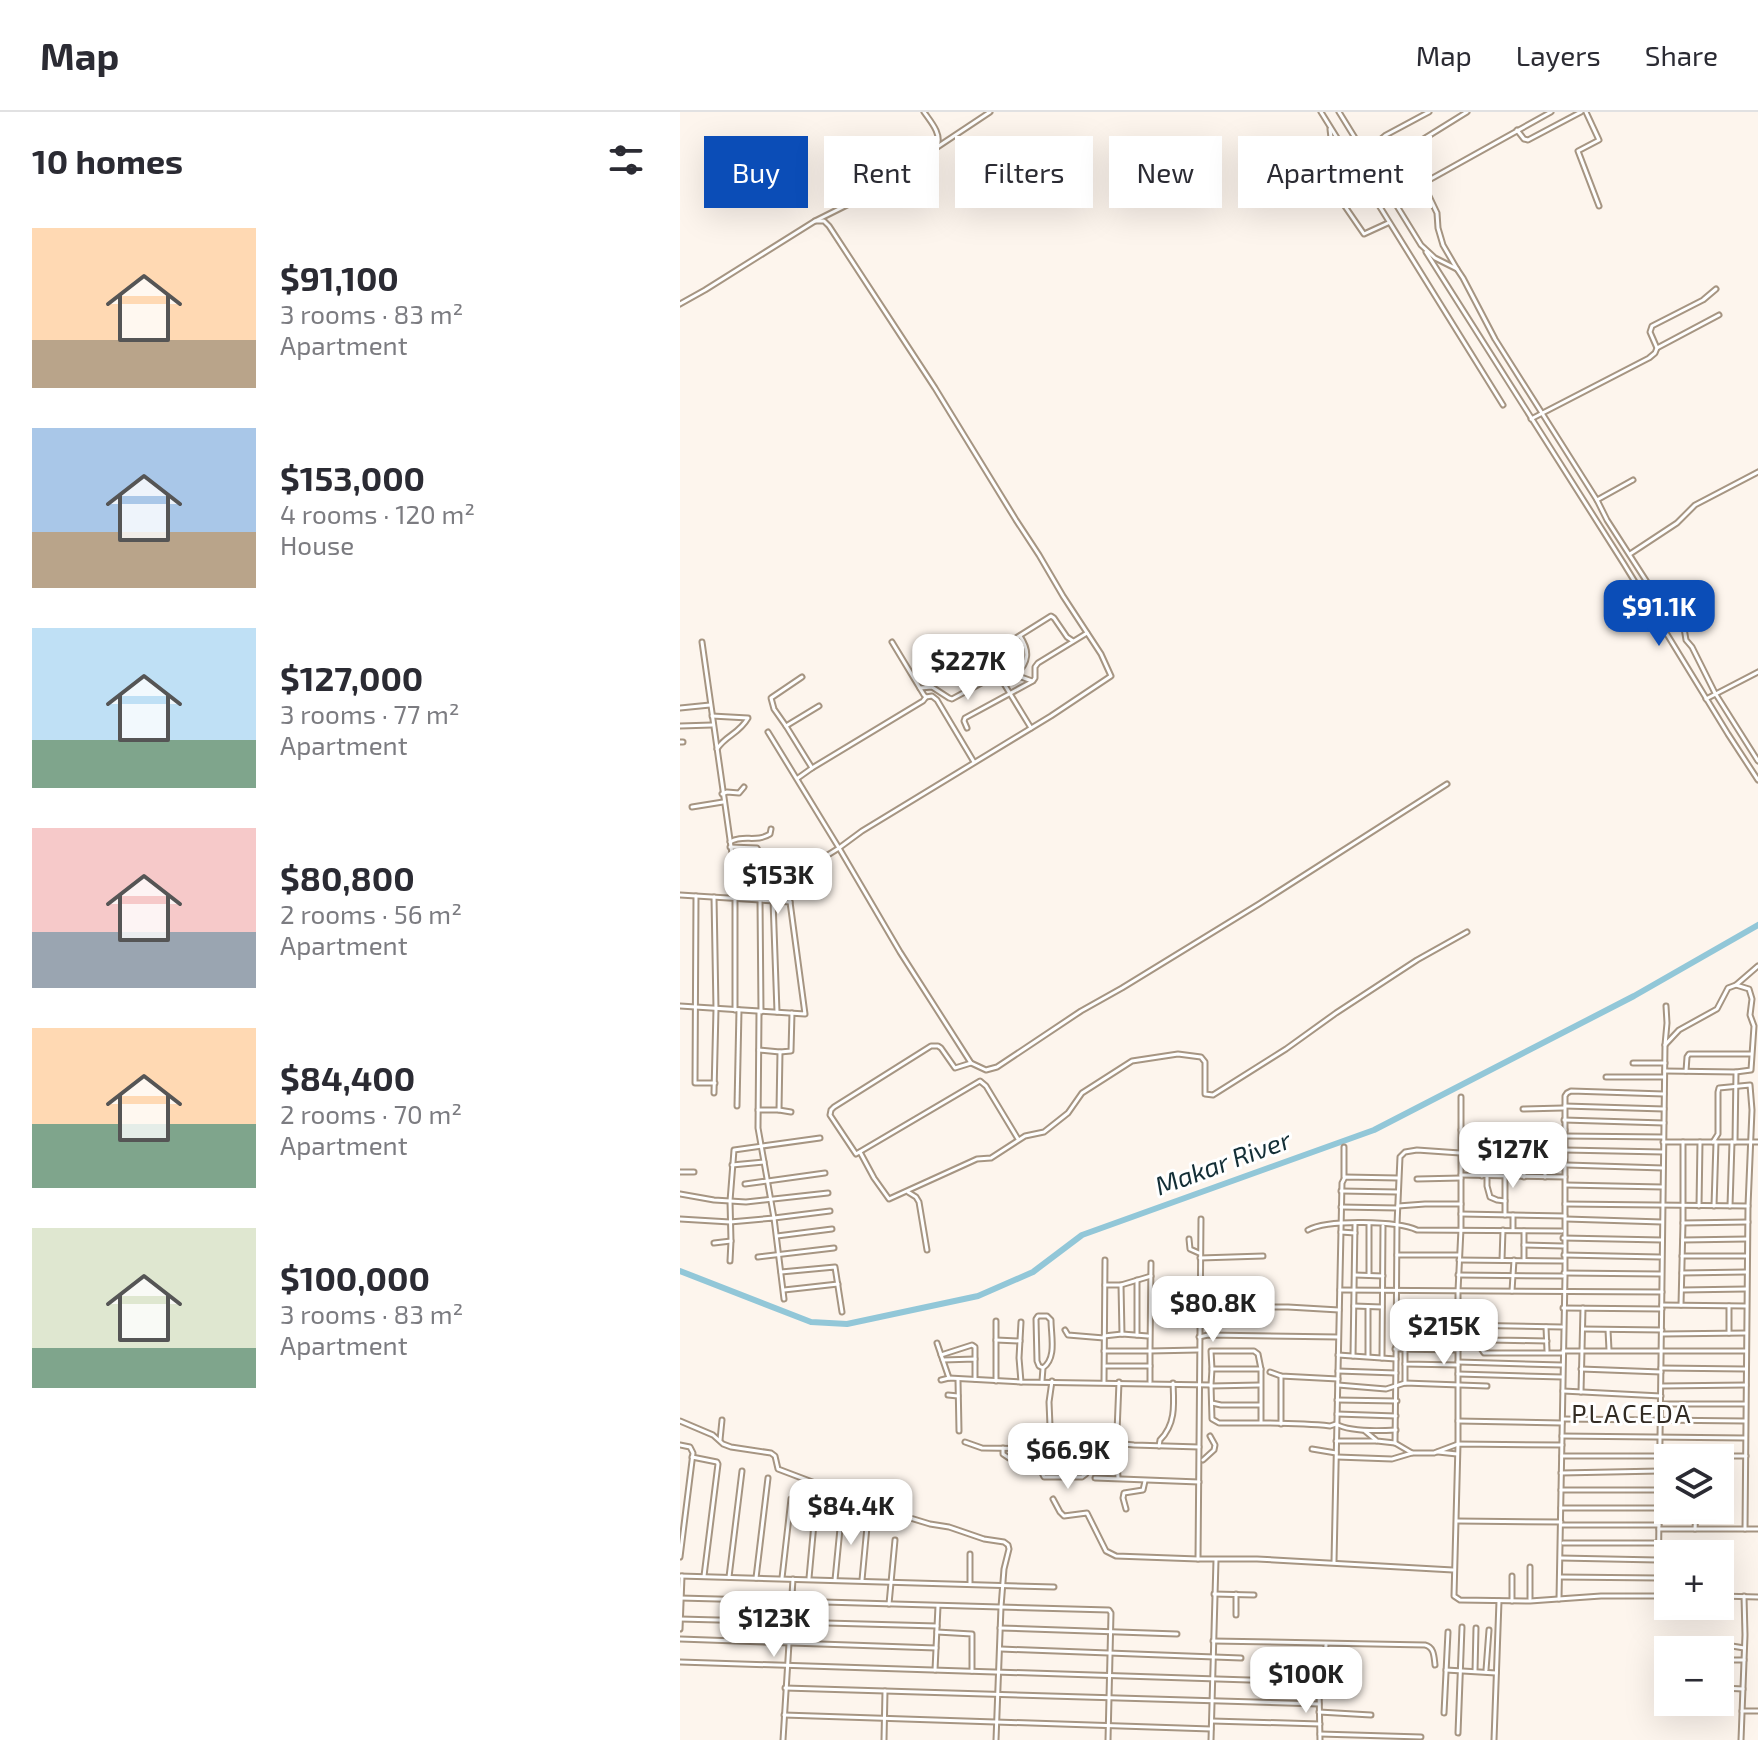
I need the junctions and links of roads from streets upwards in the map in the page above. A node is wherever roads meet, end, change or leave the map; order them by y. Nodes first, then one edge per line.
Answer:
1 (924, 112) edge
2 (990, 112) edge
3 (1321, 112) edge
4 (1339, 112) edge
5 (1429, 112) edge
6 (1467, 112) edge
7 (1551, 112) edge
8 (1583, 112) edge
9 (1329, 125) junction
10 (1517, 130) junction
11 (939, 136) edge
12 (1354, 136) edge
13 (1385, 136) edge
14 (1429, 136) edge
15 (939, 145) edge
16 (1432, 177) edge
17 (1432, 204) edge
18 (1599, 206) dead end
19 (841, 208) edge
20 (1398, 208) edge
21 (815, 221) junction
22 (1389, 222) junction
23 (1421, 245) junction
24 (1457, 269) junction
25 (1716, 289) dead end
26 (680, 304) edge
27 (1719, 315) dead end
28 (1657, 348) junction
29 (1520, 377) junction
30 (1507, 379) junction
31 (1503, 405) dead end
32 (1543, 413) junction
33 (1531, 419) junction
34 (1758, 472) edge
35 (1633, 480) dead end
36 (1596, 498) junction
37 (1583, 502) junction
38 (1630, 554) junction
39 (1087, 633) junction
40 (1020, 636) junction
41 (1073, 641) junction
42 (702, 642) dead end
43 (892, 642) dead end
44 (984, 657) junction
45 (1026, 660) junction
46 (976, 663) dead end
47 (1035, 667) junction
48 (1758, 672) edge
49 (998, 674) junction
50 (1016, 675) junction
51 (802, 677) dead end
52 (1033, 681) junction
53 (920, 688) junction
54 (1715, 693) junction
55 (1011, 694) junction
56 (926, 697) junction
57 (1706, 699) junction
58 (710, 705) junction
59 (819, 706) dead end
60 (680, 708) edge
61 (712, 716) junction
62 (714, 725) junction
63 (680, 726) edge
64 (786, 726) junction
65 (967, 728) dead end
66 (1031, 728) junction
67 (768, 732) dead end
68 (717, 749) junction
69 (1758, 761) edge
70 (974, 762) junction
71 (812, 768) junction
72 (797, 779) junction
73 (1758, 780) edge
74 (1447, 784) dead end
75 (744, 787) dead end
76 (722, 794) junction
77 (723, 802) junction
78 (692, 807) dead end
79 (771, 829) dead end
80 (730, 845) junction
81 (839, 848) junction
82 (759, 852) dead end
83 (784, 863) dead end
84 (794, 876) dead end
85 (680, 895) edge
86 (696, 896) junction
87 (714, 897) junction
88 (735, 898) junction
89 (760, 900) junction
90 (773, 900) junction
91 (790, 902) junction
92 (1467, 932) dead end
93 (1758, 966) edge
94 (1736, 985) junction
95 (680, 1006) edge
96 (1666, 1006) dead end
97 (695, 1007) junction
98 (716, 1009) junction
99 (737, 1010) junction
100 (760, 1012) junction
101 (777, 1012) junction
102 (792, 1013) junction
103 (1665, 1045) junction
104 (759, 1050) junction
105 (780, 1052) junction
106 (1753, 1054) junction
107 (971, 1063) junction
108 (1633, 1063) dead end
109 (1665, 1063) junction
110 (1665, 1071) junction
111 (1686, 1071) junction
112 (1736, 1072) junction
113 (1606, 1077) dead end
114 (1664, 1077) junction
115 (715, 1083) junction
116 (1736, 1086) junction
117 (714, 1093) dead end
118 (1664, 1094) junction
119 (1461, 1097) dead end
120 (737, 1106) dead end
121 (1565, 1107) junction
122 (1523, 1109) dead end
123 (1664, 1109) junction
124 (758, 1110) junction
125 (779, 1110) junction
126 (791, 1112) dead end
127 (1564, 1120) junction
128 (1664, 1123) junction
129 (1505, 1129) junction
130 (1461, 1130) junction
131 (1483, 1130) junction
132 (1524, 1130) junction
133 (1545, 1130) junction
134 (1565, 1130) junction
135 (1565, 1136) junction
136 (820, 1138) dead end
137 (1019, 1140) junction
138 (1663, 1140) junction
139 (1683, 1142) junction
140 (1700, 1142) junction
141 (1714, 1142) junction
142 (1734, 1142) junction
143 (1750, 1142) junction
144 (1758, 1142) edge
145 (762, 1146) junction
146 (1344, 1147) dead end
147 (1565, 1150) junction
148 (860, 1152) junction
149 (1663, 1152) junction
150 (1460, 1153) junction
151 (765, 1162) junction
152 (732, 1165) junction
153 (1565, 1165) junction
154 (1663, 1168) junction
155 (680, 1172) edge
156 (694, 1172) dead end
157 (825, 1173) dead end
158 (1461, 1176) junction
159 (1344, 1177) junction
160 (1484, 1177) junction
161 (1504, 1177) junction
162 (1524, 1177) junction
163 (1545, 1177) junction
164 (1565, 1177) junction
165 (1398, 1178) junction
166 (1417, 1179) dead end
167 (769, 1181) junction
168 (745, 1184) dead end
169 (1565, 1185) junction
170 (1662, 1187) junction
171 (906, 1191) junction
172 (1341, 1191) junction
173 (1398, 1192) junction
174 (828, 1193) dead end
175 (680, 1194) edge
176 (772, 1199) junction
177 (730, 1201) junction
178 (1505, 1201) junction
179 (1461, 1204) junction
180 (1565, 1204) junction
181 (1662, 1205) junction
182 (1683, 1206) junction
183 (1699, 1206) junction
184 (1714, 1206) junction
185 (1730, 1206) junction
186 (1748, 1206) junction
187 (1341, 1207) junction
188 (1398, 1207) junction
189 (830, 1211) dead end
190 (1461, 1214) junction
191 (1505, 1215) junction
192 (1513, 1215) junction
193 (774, 1218) junction
194 (1564, 1218) junction
195 (680, 1219) edge
196 (1201, 1219) dead end
197 (730, 1222) junction
198 (1341, 1222) junction
199 (1662, 1222) junction
200 (1748, 1222) junction
201 (1355, 1223) junction
202 (1683, 1223) junction
203 (1369, 1224) junction
204 (1397, 1224) junction
205 (1383, 1225) junction
206 (832, 1229) dead end
207 (1461, 1229) junction
208 (1308, 1230) dead end
209 (1503, 1230) junction
210 (1513, 1230) junction
211 (1524, 1231) junction
212 (1564, 1231) junction
213 (1341, 1232) junction
214 (1355, 1233) junction
215 (777, 1236) junction
216 (1563, 1238) junction
217 (1189, 1239) dead end
218 (1748, 1239) junction
219 (1454, 1240) dead end
220 (1662, 1240) junction
221 (1683, 1240) junction
222 (731, 1241) junction
223 (1460, 1242) junction
224 (714, 1243) dead end
225 (1524, 1245) junction
226 (1563, 1246) junction
227 (834, 1248) dead end
228 (927, 1250) dead end
229 (778, 1254) junction
230 (1200, 1255) junction
231 (1397, 1255) junction
232 (1564, 1255) junction
233 (1263, 1256) dead end
234 (1682, 1256) junction
235 (1747, 1256) junction
236 (758, 1257) dead end
237 (1661, 1257) junction
238 (1459, 1258) junction
239 (1105, 1260) dead end
240 (1502, 1260) junction
241 (1514, 1260) junction
242 (1524, 1260) junction
243 (730, 1261) dead end
244 (1564, 1261) junction
245 (1151, 1263) dead end
246 (781, 1272) junction
247 (1747, 1272) junction
248 (1682, 1273) junction
249 (1513, 1274) junction
250 (1564, 1274) junction
251 (1661, 1274) junction
252 (1355, 1275) junction
253 (1369, 1275) junction
254 (1458, 1275) junction
255 (1151, 1276) junction
256 (1383, 1276) junction
257 (1137, 1280) junction
258 (838, 1284) junction
259 (1105, 1285) junction
260 (1121, 1285) junction
261 (1748, 1289) junction
262 (784, 1290) junction
263 (1340, 1290) junction
264 (1355, 1290) junction
265 (1383, 1290) junction
266 (1682, 1290) junction
267 (1396, 1291) junction
268 (1458, 1291) junction
269 (1512, 1291) junction
270 (1564, 1291) junction
271 (1662, 1292) junction
272 (784, 1299) dead end
273 (1201, 1303) junction
274 (1681, 1305) junction
275 (1354, 1306) junction
276 (1729, 1306) junction
277 (1747, 1306) junction
278 (1382, 1307) junction
279 (1662, 1307) junction
280 (1209, 1308) junction
281 (1368, 1308) junction
282 (1563, 1308) junction
283 (1583, 1308) junction
284 (1339, 1310) junction
285 (842, 1312) dead end
286 (996, 1321) dead end
287 (1021, 1322) dead end
288 (1200, 1322) junction
289 (1396, 1323) junction
290 (1458, 1324) junction
291 (1480, 1326) junction
292 (1546, 1327) junction
293 (1563, 1327) junction
294 (1583, 1329) junction
295 (1607, 1329) junction
296 (1065, 1330) dead end
297 (1662, 1332) junction
298 (1729, 1333) junction
299 (1746, 1333) junction
300 (1122, 1334) junction
301 (1137, 1335) junction
302 (1150, 1336) junction
303 (1104, 1337) junction
304 (1199, 1337) junction
305 (1338, 1337) junction
306 (1480, 1338) junction
307 (996, 1340) junction
308 (1020, 1341) junction
309 (1547, 1341) junction
310 (937, 1343) dead end
311 (1395, 1349) junction
312 (1405, 1349) junction
313 (1458, 1350) junction
314 (1609, 1350) junction
315 (1104, 1351) junction
316 (1150, 1351) junction
317 (1199, 1351) junction
318 (1211, 1351) junction
319 (1582, 1351) junction
320 (1661, 1351) junction
321 (1746, 1351) junction
322 (1563, 1352) junction
323 (1547, 1353) junction
324 (1338, 1355) junction
325 (1353, 1356) junction
326 (1368, 1357) junction
327 (942, 1358) junction
328 (1382, 1358) junction
329 (975, 1359) junction
330 (1396, 1359) junction
331 (1405, 1364) junction
332 (1458, 1364) junction
333 (1563, 1365) junction
334 (1104, 1366) junction
335 (1150, 1366) junction
336 (1043, 1368) junction
337 (1212, 1369) junction
338 (1261, 1369) junction
339 (1581, 1369) junction
340 (1746, 1369) junction
341 (1661, 1370) junction
342 (1338, 1371) junction
343 (1270, 1372) dead end
344 (1396, 1373) junction
345 (1458, 1374) junction
346 (1281, 1376) junction
347 (1562, 1377) junction
348 (949, 1378) junction
349 (1338, 1379) junction
350 (941, 1380) dead end
351 (958, 1380) junction
352 (975, 1380) junction
353 (996, 1381) junction
354 (1042, 1381) junction
355 (1052, 1381) junction
356 (1021, 1382) junction
357 (1104, 1382) junction
358 (1119, 1382) junction
359 (1151, 1383) junction
360 (1173, 1383) junction
361 (1405, 1383) junction
362 (1199, 1384) junction
363 (1458, 1384) junction
364 (1211, 1385) junction
365 (1261, 1385) junction
366 (1338, 1385) junction
367 (1397, 1385) junction
368 (1746, 1385) junction
369 (1487, 1386) dead end
370 (1661, 1386) junction
371 (1563, 1391) junction
372 (1581, 1392) junction
373 (948, 1395) dead end
374 (958, 1396) junction
375 (1661, 1396) junction
376 (1337, 1400) junction
377 (1397, 1401) junction
378 (1212, 1403) junction
379 (1661, 1404) junction
380 (1746, 1404) junction
381 (1261, 1405) junction
382 (1337, 1414) junction
383 (1396, 1416) junction
384 (722, 1420) dead end
385 (1661, 1420) junction
386 (680, 1421) edge
387 (1458, 1421) junction
388 (1563, 1421) junction
389 (1745, 1421) junction
390 (1261, 1422) junction
391 (1281, 1424) junction
392 (1336, 1424) junction
393 (1050, 1426) dead end
394 (1361, 1429) junction
395 (1396, 1430) junction
396 (959, 1431) dead end
397 (1210, 1436) dead end
398 (1562, 1436) junction
399 (1660, 1438) junction
400 (1745, 1438) junction
401 (720, 1441) junction
402 (1336, 1441) junction
403 (1377, 1441) junction
404 (965, 1442) dead end
405 (1118, 1442) junction
406 (1395, 1443) junction
407 (1458, 1444) junction
408 (1660, 1444) edge
409 (680, 1445) edge
410 (1084, 1445) junction
411 (1562, 1445) junction
412 (1159, 1446) junction
413 (1199, 1447) junction
414 (1003, 1448) junction
415 (1017, 1448) junction
416 (1028, 1448) junction
417 (1043, 1449) junction
418 (1066, 1449) junction
419 (1312, 1449) dead end
420 (1438, 1452) junction
421 (1412, 1453) junction
422 (1457, 1454) junction
423 (1336, 1455) junction
424 (1654, 1455) edge
425 (1562, 1456) junction
426 (1734, 1456) edge
427 (1746, 1456) junction
428 (692, 1457) junction
429 (1203, 1460) dead end
430 (1042, 1463) junction
431 (742, 1471) dead end
432 (1027, 1471) dead end
433 (1654, 1471) edge
434 (1561, 1473) junction
435 (768, 1478) dead end
436 (1095, 1478) dead end
437 (1118, 1478) junction
438 (1145, 1481) junction
439 (1199, 1482) junction
440 (1561, 1490) junction
441 (1654, 1490) edge
442 (791, 1499) dead end
443 (1053, 1499) dead end
444 (816, 1502) dead end
445 (842, 1508) dead end
446 (1561, 1508) junction
447 (1654, 1508) edge
448 (1126, 1509) dead end
449 (868, 1516) dead end
450 (1457, 1521) junction
451 (1561, 1523) junction
452 (1659, 1524) edge
453 (1695, 1524) edge
454 (1659, 1527) junction
455 (1695, 1529) junction
456 (1745, 1529) junction
457 (1758, 1529) edge
458 (895, 1540) dead end
459 (1659, 1540) edge
460 (1561, 1543) junction
461 (1654, 1543) edge
462 (970, 1554) dead end
463 (680, 1557) edge
464 (1561, 1558) junction
465 (1198, 1559) junction
466 (1216, 1559) junction
467 (1654, 1560) edge
468 (1334, 1562) junction
469 (1530, 1567) dead end
470 (1455, 1570) junction
471 (681, 1576) edge
472 (703, 1576) junction
473 (1512, 1576) dead end
474 (729, 1577) junction
475 (1560, 1577) junction
476 (756, 1578) junction
477 (1654, 1578) edge
478 (782, 1579) junction
479 (793, 1579) junction
480 (809, 1579) junction
481 (835, 1580) junction
482 (862, 1581) junction
483 (891, 1582) junction
484 (970, 1584) junction
485 (1003, 1585) junction
486 (1054, 1587) dead end
487 (1214, 1594) junction
488 (1236, 1594) junction
489 (1254, 1595) dead end
490 (1654, 1596) edge
491 (1734, 1596) edge
492 (1744, 1596) junction
493 (1758, 1596) edge
494 (680, 1598) edge
495 (1559, 1599) junction
496 (792, 1601) junction
497 (1499, 1601) junction
498 (1512, 1601) junction
499 (1530, 1601) junction
500 (889, 1604) junction
501 (938, 1606) junction
502 (1001, 1607) junction
503 (1236, 1615) dead end
504 (680, 1619) edge
505 (790, 1622) junction
506 (937, 1626) junction
507 (1462, 1627) dead end
508 (1000, 1628) junction
509 (1476, 1628) dead end
510 (680, 1629) edge
511 (1489, 1630) dead end
512 (937, 1632) junction
513 (1111, 1632) junction
514 (1448, 1632) dead end
515 (1177, 1634) dead end
516 (680, 1639) edge
517 (1213, 1641) junction
518 (788, 1643) junction
519 (1327, 1644) junction
520 (1734, 1646) edge
521 (936, 1648) junction
522 (1744, 1648) junction
523 (1000, 1649) junction
524 (1111, 1653) junction
525 (1212, 1655) junction
526 (1304, 1657) dead end
527 (1325, 1657) junction
528 (1241, 1658) dead end
529 (1734, 1660) edge
530 (1744, 1660) junction
531 (680, 1662) edge
532 (787, 1665) junction
533 (1435, 1665) dead end
534 (1303, 1668) dead end
535 (1324, 1668) junction
536 (935, 1670) junction
537 (1446, 1670) junction
538 (1460, 1670) junction
539 (972, 1671) junction
540 (999, 1671) junction
541 (1475, 1671) junction
542 (1486, 1672) junction
543 (1496, 1673) junction
544 (1110, 1675) junction
545 (1212, 1678) junction
546 (1282, 1681) dead end
547 (785, 1688) junction
548 (1734, 1689) edge
549 (1743, 1689) junction
550 (885, 1691) junction
551 (998, 1695) junction
552 (1109, 1697) junction
553 (1212, 1701) junction
554 (1319, 1704) junction
555 (1742, 1711) junction
556 (1758, 1711) edge
557 (1319, 1712) junction
558 (1444, 1713) dead end
559 (784, 1715) junction
560 (1371, 1715) dead end
561 (884, 1719) junction
562 (1212, 1721) junction
563 (997, 1722) junction
564 (1320, 1724) junction
565 (1108, 1725) junction
566 (1211, 1729) junction
567 (1458, 1733) dead end
568 (1320, 1734) junction
569 (1421, 1737) dead end
570 (783, 1740) edge
571 (884, 1740) edge
572 (996, 1740) edge
573 (1108, 1740) edge
574 (1211, 1740) edge
575 (1320, 1740) edge
576 (1494, 1740) edge
577 (1741, 1740) edge

1 - 11 street
2 - 15 street
3 - 9 street
4 - 12 street
5 - 13 street
6 - 14 street
7 - 10 street
8 - 10 street
8 - 18 street
9 - 22 street
9 - 22 street
10 - 16 street
17 - 24 street
19 - 21 street
20 - 23 street
21 - 26 street
21 - 39 street
22 - 31 street
23 - 24 street
23 - 30 street
24 - 29 street
25 - 28 street
27 - 28 street
28 - 32 street
29 - 30 street
29 - 32 street
30 - 33 street
32 - 33 street
32 - 36 street
33 - 37 street
34 - 38 street
35 - 36 street
36 - 37 street
36 - 38 street
37 - 57 street
38 - 54 street
39 - 41 street
39 - 66 street
40 - 41 street
40 - 44 street
40 - 45 street
41 - 47 street
42 - 58 street
43 - 53 street
44 - 46 street
44 - 49 street
45 - 47 street
45 - 50 street
47 - 52 street
48 - 54 street
49 - 50 street
49 - 53 street
49 - 55 street
50 - 52 street
51 - 64 street
52 - 55 street
53 - 56 street
54 - 57 street
54 - 69 street
55 - 65 street
55 - 66 street
56 - 70 street
56 - 71 street
57 - 73 street
58 - 60 street
58 - 61 street
59 - 64 street
61 - 62 street
61 - 68 street
62 - 63 street
62 - 68 street
64 - 71 street
66 - 70 street
67 - 72 street
68 - 76 street
70 - 81 street
71 - 72 street
72 - 81 street
74 - 107 street
75 - 76 street
76 - 77 street
77 - 78 street
77 - 80 street
79 - 80 street
80 - 82 street
80 - 88 street
81 - 84 street
81 - 107 street
83 - 91 street
85 - 86 street
86 - 87 street
86 - 97 street
87 - 88 street
87 - 98 street
88 - 89 street
88 - 99 street
89 - 90 street
89 - 100 street
90 - 91 street
90 - 101 street
91 - 102 street
92 - 137 street
93 - 94 street
94 - 103 street
94 - 106 street
95 - 97 street
96 - 103 street
97 - 98 street
97 - 115 street
98 - 99 street
98 - 115 street
99 - 100 street
99 - 120 street
100 - 101 street
100 - 104 street
101 - 102 street
102 - 105 street
103 - 109 street
104 - 105 street
104 - 124 street
105 - 125 street
106 - 111 street
106 - 112 street
107 - 148 street
108 - 109 street
109 - 110 street
110 - 111 street
110 - 114 street
111 - 112 street
112 - 116 street
113 - 114 street
114 - 118 street
115 - 117 street
116 - 141 street
116 - 142 street
116 - 143 street
118 - 121 street
118 - 123 street
119 - 130 street
121 - 122 street
121 - 123 street
121 - 127 street
123 - 128 street
124 - 125 street
124 - 145 street
125 - 126 street
127 - 128 street
127 - 134 street
128 - 138 street
129 - 131 street
129 - 132 street
129 - 161 street
130 - 131 street
130 - 150 street
131 - 160 street
132 - 133 street
132 - 162 street
133 - 134 street
133 - 163 street
134 - 135 street
135 - 138 street
135 - 147 street
136 - 145 street
137 - 148 street
137 - 171 street
138 - 139 street
138 - 149 street
139 - 140 street
139 - 182 street
140 - 141 street
140 - 183 street
141 - 142 street
141 - 184 street
142 - 143 street
142 - 185 street
143 - 144 street
143 - 186 street
145 - 151 street
145 - 152 street
146 - 159 street
147 - 149 street
147 - 153 street
148 - 171 street
149 - 154 street
150 - 158 street
150 - 165 street
151 - 152 street
151 - 167 street
152 - 177 street
153 - 154 street
153 - 164 street
154 - 170 street
155 - 156 street
157 - 167 street
158 - 160 street
158 - 166 street
158 - 179 street
159 - 165 street
159 - 172 street
160 - 161 street
160 - 178 street
161 - 162 street
161 - 178 street
162 - 163 street
163 - 164 street
164 - 169 street
165 - 173 street
167 - 168 street
167 - 176 street
169 - 170 street
169 - 180 street
170 - 181 street
171 - 228 street
172 - 173 street
172 - 187 street
173 - 188 street
174 - 176 street
175 - 177 street
176 - 177 street
176 - 193 street
177 - 197 street
178 - 191 street
179 - 188 street
179 - 190 street
180 - 181 street
180 - 194 street
181 - 182 street
181 - 199 street
182 - 183 street
182 - 202 street
183 - 184 street
184 - 185 street
185 - 186 street
186 - 200 street
187 - 188 street
187 - 198 street
188 - 204 street
189 - 193 street
190 - 191 street
190 - 207 street
191 - 192 street
192 - 194 street
192 - 210 street
193 - 197 street
193 - 215 street
194 - 199 street
194 - 212 street
195 - 197 street
196 - 230 street
197 - 222 street
198 - 201 street
198 - 208 street
198 - 213 street
199 - 220 street
200 - 202 street
200 - 218 street
201 - 203 street
201 - 214 street
202 - 221 street
203 - 205 street
203 - 253 street
204 - 205 street
204 - 207 street
204 - 231 street
205 - 256 street
206 - 215 street
207 - 209 street
207 - 223 street
209 - 210 street
209 - 240 street
210 - 211 street
211 - 212 street
211 - 225 street
212 - 216 street
213 - 214 street
213 - 263 street
214 - 252 street
215 - 229 street
216 - 220 street
216 - 226 street
217 - 230 street
218 - 221 street
218 - 235 street
219 - 223 street
220 - 237 street
221 - 234 street
222 - 224 street
222 - 243 street
223 - 238 street
225 - 226 street
225 - 242 street
226 - 232 street
227 - 229 street
229 - 236 street
229 - 246 street
230 - 233 street
230 - 273 street
231 - 238 street
231 - 267 street
232 - 237 street
232 - 244 street
234 - 235 street
234 - 248 street
235 - 247 street
237 - 251 street
238 - 240 street
238 - 254 street
239 - 259 street
240 - 241 street
241 - 242 street
241 - 249 street
242 - 244 street
244 - 250 street
245 - 255 street
246 - 258 street
246 - 262 street
247 - 248 street
247 - 261 street
248 - 266 street
249 - 250 street
249 - 254 street
249 - 269 street
250 - 251 street
250 - 270 street
251 - 271 street
252 - 253 street
252 - 264 street
253 - 256 street
254 - 268 street
255 - 257 street
255 - 302 street
256 - 265 street
257 - 260 street
257 - 301 street
258 - 262 street
258 - 285 street
259 - 260 street
259 - 303 street
260 - 300 street
261 - 266 street
261 - 277 street
262 - 272 street
263 - 264 street
263 - 284 street
264 - 265 street
264 - 275 street
265 - 267 street
265 - 278 street
266 - 274 street
267 - 268 street
267 - 289 street
268 - 269 street
268 - 290 street
269 - 270 street
270 - 271 street
270 - 282 street
271 - 279 street
273 - 280 street
273 - 288 street
274 - 276 street
274 - 279 street
275 - 281 street
275 - 325 street
276 - 277 street
276 - 298 street
277 - 299 street
278 - 281 street
278 - 328 street
279 - 283 street
279 - 297 street
280 - 284 street
280 - 288 street
281 - 326 street
282 - 283 street
282 - 293 street
283 - 294 street
284 - 305 street
286 - 307 street
287 - 308 street
288 - 304 street
289 - 290 street
289 - 311 street
290 - 291 street
290 - 313 street
291 - 292 street
291 - 306 street
292 - 293 street
292 - 309 street
293 - 322 street
294 - 295 street
294 - 319 street
295 - 297 street
295 - 314 street
296 - 303 street
297 - 298 street
297 - 320 street
298 - 299 street
299 - 321 street
300 - 301 street
300 - 303 street
301 - 302 street
302 - 316 street
303 - 315 street
304 - 305 street
304 - 317 street
305 - 324 street
306 - 309 street
306 - 323 street
307 - 308 street
307 - 353 street
308 - 356 street
309 - 323 street
310 - 327 street
311 - 312 street
311 - 330 street
312 - 313 street
312 - 331 street
313 - 332 street
314 - 319 street
314 - 320 street
315 - 316 street
315 - 334 street
316 - 317 street
316 - 335 street
317 - 318 street
317 - 362 street
318 - 337 street
318 - 338 street
319 - 322 street
319 - 339 street
320 - 321 street
320 - 341 street
321 - 340 street
322 - 323 street
322 - 333 street
324 - 325 street
324 - 342 street
325 - 326 street
326 - 328 street
327 - 329 street
327 - 329 street
327 - 348 street
328 - 330 street
329 - 352 street
330 - 344 street
331 - 332 street
331 - 361 street
332 - 333 street
332 - 345 street
333 - 347 street
334 - 335 street
334 - 357 street
335 - 359 street
336 - 336 street
336 - 354 street
337 - 338 street
337 - 364 street
338 - 365 street
339 - 341 street
339 - 372 street
340 - 341 street
340 - 368 street
341 - 370 street
342 - 344 street
342 - 349 street
343 - 346 street
344 - 367 street
345 - 347 street
345 - 363 street
346 - 349 street
346 - 391 street
347 - 371 street
348 - 350 street
348 - 351 street
349 - 366 street
351 - 352 street
351 - 374 street
352 - 353 street
353 - 356 street
354 - 355 street
354 - 356 street
355 - 357 street
355 - 393 street
357 - 358 street
358 - 359 street
358 - 405 street
359 - 360 street
360 - 362 street
360 - 412 street
361 - 363 street
361 - 367 street
362 - 364 street
362 - 413 street
363 - 369 street
363 - 387 street
364 - 365 street
364 - 378 street
365 - 381 street
366 - 367 street
366 - 376 street
367 - 377 street
368 - 370 street
368 - 380 street
370 - 375 street
371 - 372 street
371 - 388 street
372 - 375 street
373 - 374 street
374 - 396 street
375 - 379 street
376 - 377 street
376 - 382 street
377 - 383 street
378 - 381 street
378 - 390 street
379 - 380 street
379 - 385 street
380 - 389 street
381 - 390 street
382 - 383 street
382 - 392 street
383 - 395 street
384 - 401 street
385 - 388 street
385 - 389 street
385 - 399 street
386 - 401 street
387 - 388 street
387 - 407 street
388 - 398 street
389 - 400 street
390 - 391 street
391 - 392 street
392 - 394 street
392 - 402 street
394 - 395 street
394 - 403 street
395 - 406 street
397 - 429 street
398 - 399 street
398 - 411 street
399 - 400 street
399 - 408 street
400 - 427 street
401 - 485 street
402 - 403 street
402 - 423 street
403 - 406 street
404 - 414 street
405 - 410 street
405 - 412 street
405 - 437 street
406 - 421 street
407 - 411 street
407 - 420 street
407 - 422 street
409 - 428 street
410 - 418 street
410 - 430 street
411 - 425 street
412 - 413 street
413 - 439 street
414 - 415 street
414 - 415 street
415 - 416 street
416 - 417 street
416 - 432 street
417 - 418 street
417 - 430 street
418 - 430 street
419 - 423 street
420 - 421 street
420 - 422 street
421 - 423 street
422 - 450 street
423 - 468 street
424 - 425 street
425 - 434 street
426 - 427 street
427 - 456 street
428 - 463 street
428 - 472 street
431 - 474 street
433 - 434 street
434 - 440 street
435 - 476 street
436 - 437 street
437 - 438 street
438 - 439 street
438 - 448 street
439 - 465 street
440 - 441 street
440 - 446 street
442 - 478 street
443 - 465 street
444 - 480 street
445 - 481 street
446 - 447 street
446 - 451 street
449 - 482 street
450 - 451 street
450 - 470 street
451 - 454 street
451 - 460 street
452 - 454 street
453 - 455 street
454 - 455 street
454 - 459 street
455 - 456 street
456 - 457 street
458 - 483 street
460 - 461 street
460 - 464 street
462 - 484 street
464 - 467 street
464 - 475 street
465 - 466 street
466 - 468 street
466 - 487 street
468 - 470 street
469 - 499 street
470 - 497 street
471 - 472 street
471 - 494 street
472 - 474 street
473 - 498 street
474 - 476 street
475 - 477 street
475 - 495 street
476 - 478 street
478 - 479 street
479 - 480 street
479 - 496 street
480 - 481 street
481 - 482 street
482 - 483 street
483 - 484 street
483 - 500 street
484 - 485 street
485 - 486 street
485 - 502 street
487 - 488 street
487 - 517 street
488 - 489 street
488 - 503 street
490 - 495 street
491 - 492 street
492 - 493 street
492 - 522 street
494 - 496 street
494 - 504 street
495 - 499 street
496 - 500 street
496 - 505 street
497 - 498 street
497 - 543 street
498 - 499 street
500 - 501 street
501 - 502 street
501 - 506 street
502 - 508 street
502 - 513 street
504 - 505 street
504 - 510 street
505 - 506 street
505 - 518 street
506 - 512 street
507 - 538 street
508 - 513 street
508 - 523 street
509 - 541 street
511 - 542 street
512 - 521 street
512 - 539 street
513 - 515 street
513 - 524 street
514 - 537 street
516 - 518 street
517 - 519 street
517 - 525 street
518 - 521 street
518 - 532 street
519 - 527 street
519 - 533 street
520 - 522 street
521 - 536 street
522 - 530 street
523 - 524 street
523 - 540 street
524 - 525 street
524 - 544 street
525 - 528 street
525 - 545 street
526 - 527 street
527 - 535 street
529 - 530 street
530 - 549 street
531 - 532 street
532 - 536 street
532 - 547 street
534 - 535 street
535 - 554 street
536 - 539 street
537 - 538 street
537 - 558 street
538 - 541 street
538 - 567 street
539 - 540 street
540 - 544 street
540 - 551 street
541 - 542 street
542 - 543 street
543 - 576 street
544 - 545 street
544 - 552 street
545 - 546 street
545 - 553 street
547 - 550 street
547 - 559 street
548 - 549 street
549 - 555 street
550 - 551 street
550 - 561 street
551 - 552 street
551 - 563 street
552 - 553 street
552 - 565 street
553 - 554 street
553 - 562 street
554 - 557 street
555 - 556 street
555 - 577 street
557 - 560 street
557 - 564 street
559 - 561 street
559 - 570 street
561 - 563 street
561 - 571 street
562 - 564 street
562 - 566 street
563 - 565 street
563 - 572 street
564 - 568 street
565 - 566 street
565 - 573 street
566 - 574 street
568 - 569 street
568 - 575 street

